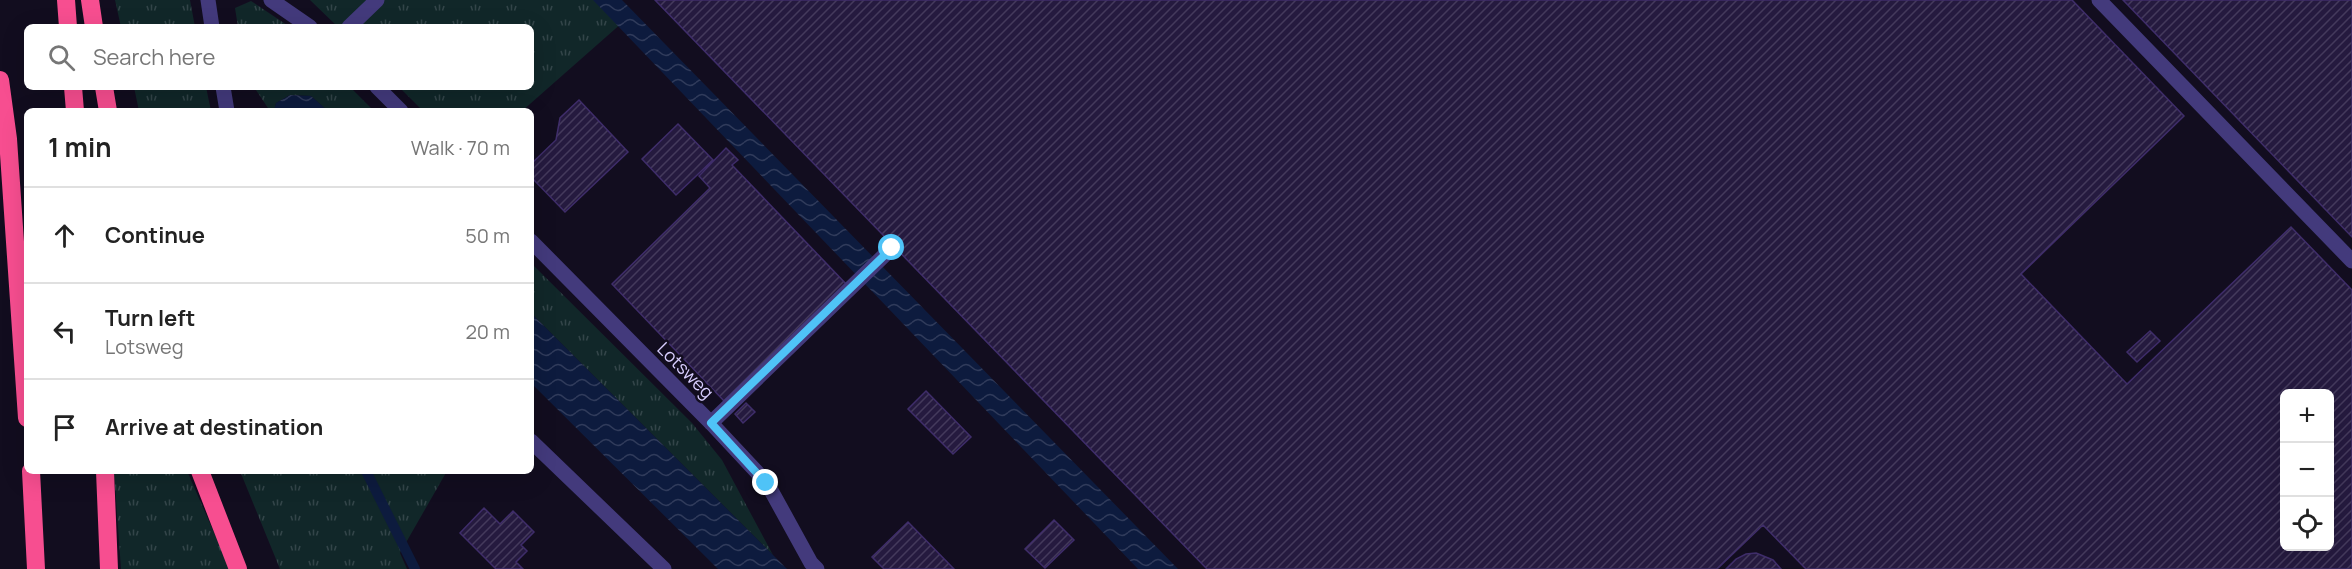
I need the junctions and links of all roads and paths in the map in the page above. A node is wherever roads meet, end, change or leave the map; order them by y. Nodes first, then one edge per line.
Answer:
1 (66, 0) edge
2 (90, 0) edge
3 (208, 0) edge
4 (271, 0) edge
5 (377, 0) edge
6 (2099, 0) edge
7 (68, 24) edge
8 (94, 24) edge
9 (212, 24) edge
10 (306, 24) edge
11 (352, 24) edge
12 (0, 80) edge
13 (73, 90) edge
14 (104, 90) edge
15 (224, 90) edge
16 (380, 90) edge
17 (75, 108) edge
18 (108, 108) edge
19 (226, 108) edge
20 (398, 108) edge
21 (534, 245) edge
22 (894, 247) dead end
23 (2352, 261) edge
24 (24, 374) edge
25 (711, 423) junction
26 (534, 444) edge
27 (31, 474) edge
28 (105, 474) edge
29 (201, 474) edge
30 (36, 569) edge
31 (109, 569) edge
32 (238, 569) edge
33 (664, 569) edge
34 (817, 569) edge

1 - 7 highway
2 - 8 highway
3 - 9 street
4 - 10 street
5 - 11 street
6 - 23 street
12 - 24 highway
13 - 17 highway
14 - 18 highway
15 - 19 street
16 - 20 street
21 - 25 street, Lotsweg
22 - 25 street
25 - 34 street, Lotsweg
26 - 33 street
27 - 30 highway
28 - 31 highway
29 - 32 highway

